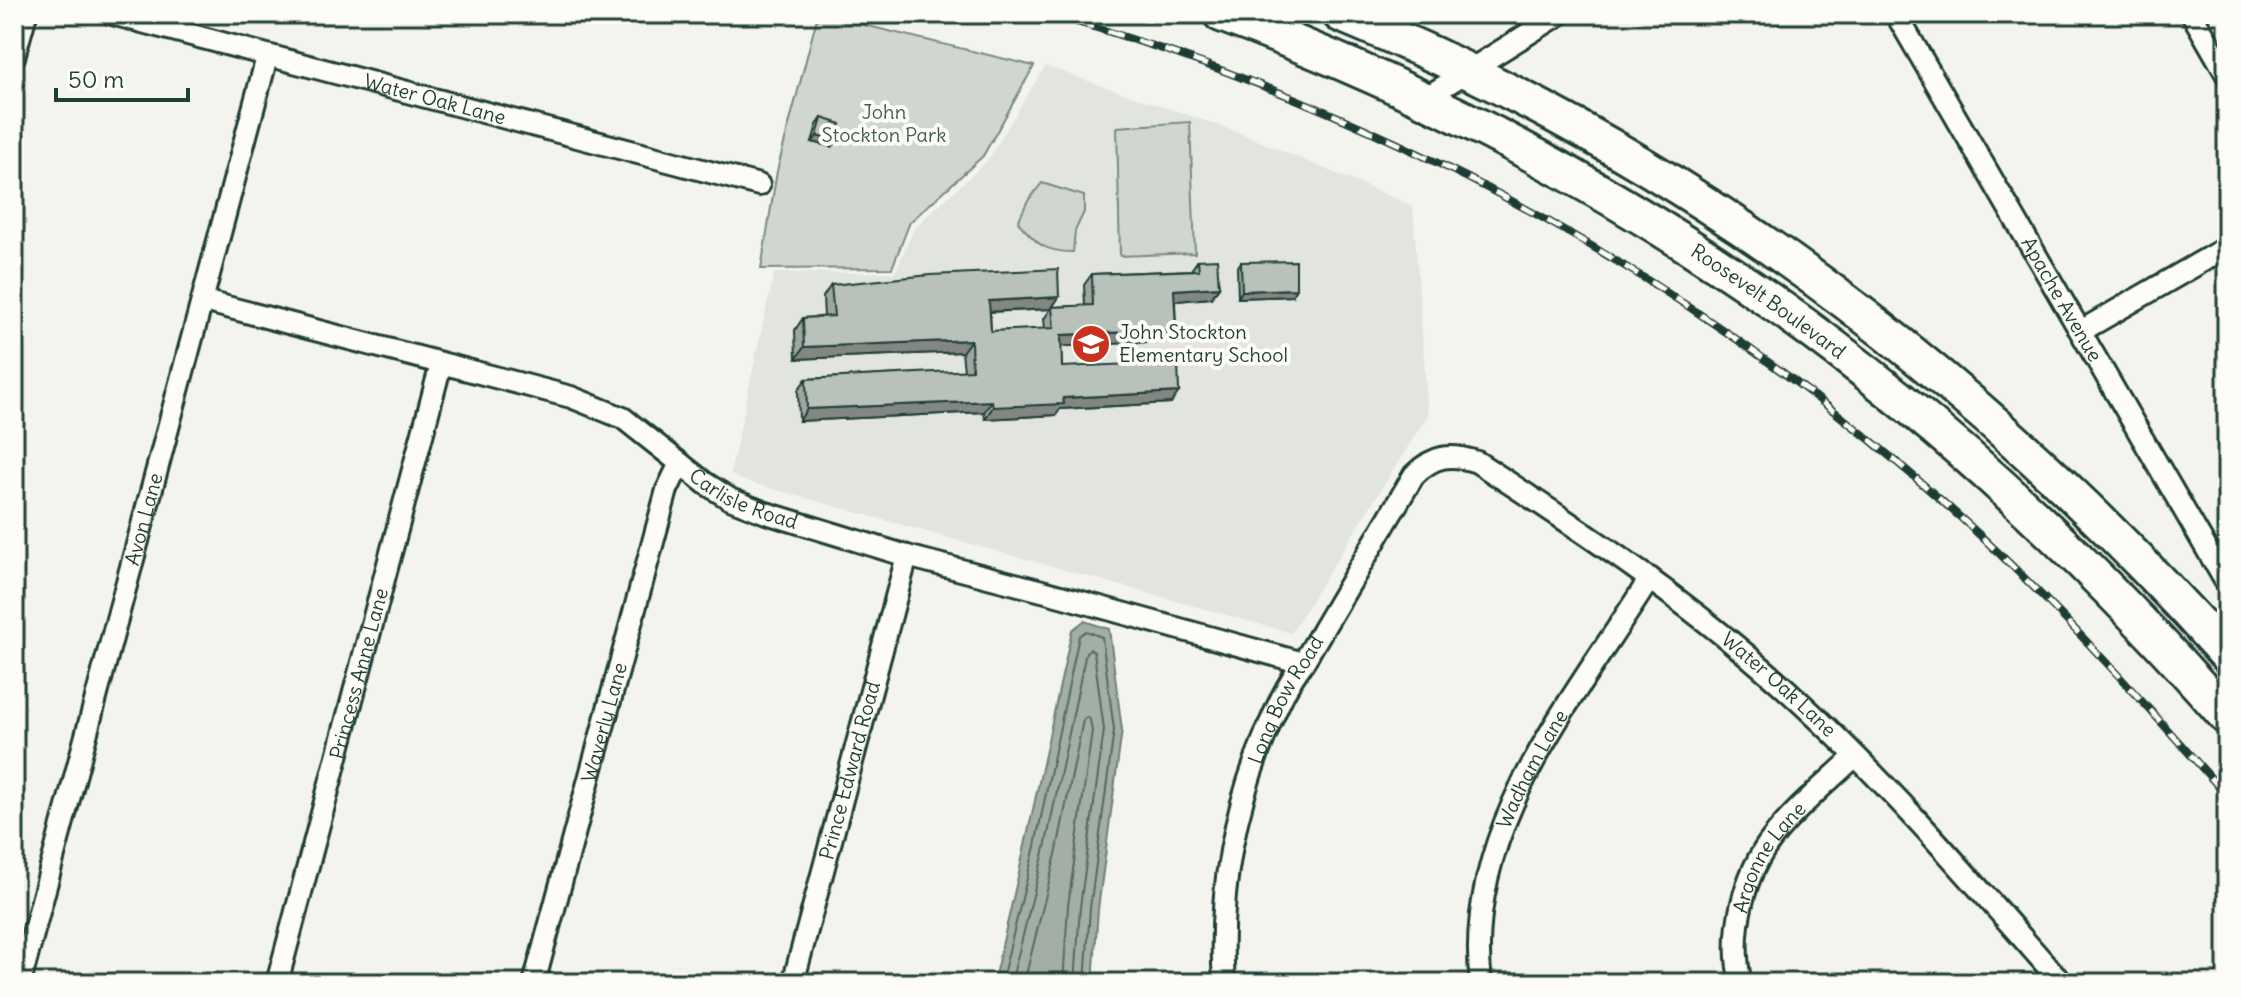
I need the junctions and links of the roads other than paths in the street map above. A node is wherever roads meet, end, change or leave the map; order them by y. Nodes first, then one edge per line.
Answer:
1 (26, 14) edge
2 (112, 14) edge
3 (1221, 14) edge
4 (1340, 14) edge
5 (1560, 14) edge
6 (1896, 14) edge
7 (2192, 14) edge
8 (14, 57) edge
9 (267, 57) junction
10 (1468, 71) junction
11 (2227, 75) edge
12 (1425, 98) junction
13 (759, 185) dead end
14 (2227, 247) edge
15 (204, 301) junction
16 (2081, 331) junction
17 (441, 364) junction
18 (1442, 456) joint
19 (680, 463) junction
20 (907, 556) junction
21 (1650, 578) junction
22 (2227, 584) edge
23 (2227, 655) edge
24 (1303, 663) junction
25 (2227, 717) edge
26 (1854, 757) junction
27 (22, 940) edge
28 (20, 983) edge
29 (277, 983) edge
30 (534, 983) edge
31 (793, 983) edge
32 (1224, 983) edge
33 (1481, 983) edge
34 (1741, 983) edge
35 (2062, 983) edge

1 - 8 street
2 - 9 street, Water Oak Lane
3 - 12 highway, Roosevelt Boulevard
4 - 10 highway
5 - 10 street
6 - 16 street, Apache Avenue
7 - 11 street
9 - 13 street, Water Oak Lane
9 - 15 street, Avon Lane
10 - 12 street
10 - 23 highway
12 - 25 highway, Roosevelt Boulevard
14 - 16 street
15 - 17 street, Carlisle Road
15 - 27 street, Avon Lane
16 - 22 street, Apache Avenue
17 - 19 street, Carlisle Road
17 - 29 street, Princess Anne Lane
18 - 21 street, Water Oak Lane
18 - 24 street, Long Bow Road
19 - 20 street, Carlisle Road
19 - 30 street, Waverly Lane
20 - 24 street, Carlisle Road
20 - 31 street, Prince Edward Road
21 - 26 street, Water Oak Lane
21 - 33 street, Wadham Lane
24 - 32 street, Long Bow Road
26 - 34 street, Argonne Lane
26 - 35 street, Water Oak Lane
27 - 28 street, Avon Lane

